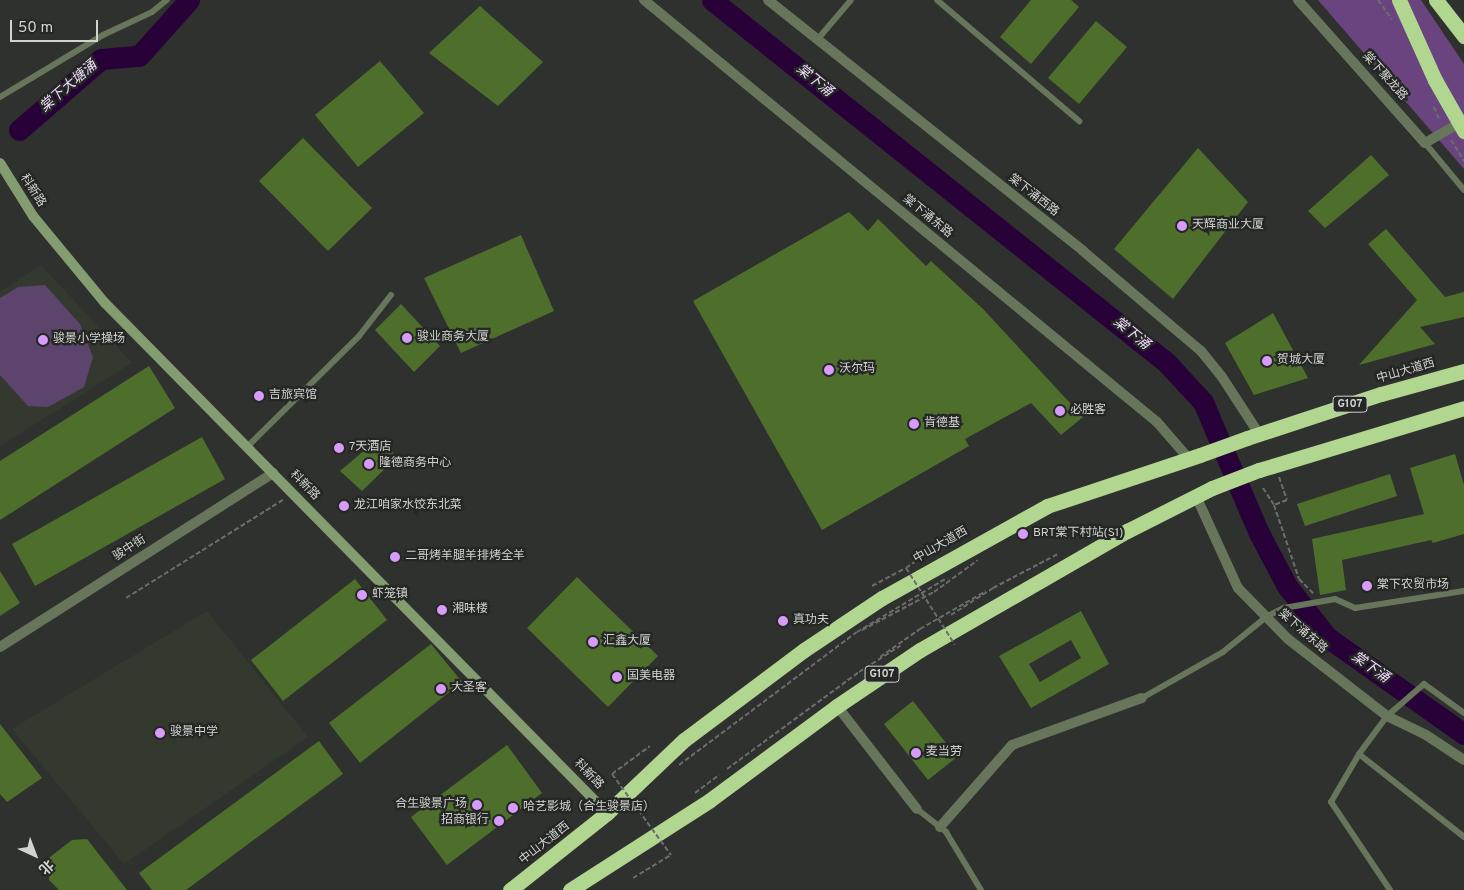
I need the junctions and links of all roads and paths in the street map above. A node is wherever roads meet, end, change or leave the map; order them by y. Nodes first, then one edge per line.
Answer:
1 (167, 0) edge
2 (644, 0) edge
3 (768, 0) edge
4 (851, 0) edge
5 (937, 0) edge
6 (1298, 0) edge
7 (1399, 0) edge
8 (1436, 0) edge
9 (1464, 36) edge
10 (818, 40) junction
11 (0, 96) edge
12 (1079, 121) dead end
13 (1462, 127) edge
14 (1425, 142) junction
15 (0, 163) edge
16 (1464, 190) edge
17 (391, 295) dead end
18 (1461, 371) edge
19 (1462, 410) edge
20 (1253, 436) junction
21 (247, 447) junction
22 (1195, 457) junction
23 (1275, 464) junction
24 (273, 473) junction
25 (1263, 488) dead end
26 (294, 494) junction
27 (1196, 496) junction
28 (1274, 505) junction
29 (946, 540) dead end
30 (1065, 550) dead end
31 (981, 557) dead end
32 (969, 563) dead end
33 (906, 568) junction
34 (872, 586) dead end
35 (993, 588) junction
36 (1464, 591) edge
37 (923, 594) junction
38 (126, 598) dead end
39 (1321, 601) junction
40 (1266, 617) junction
41 (940, 622) junction
42 (857, 632) junction
43 (955, 645) dead end
44 (0, 647) edge
45 (872, 663) dead end
46 (1142, 698) joint
47 (837, 706) junction
48 (1464, 713) edge
49 (1388, 716) junction
50 (650, 746) dead end
51 (1359, 754) junction
52 (1464, 760) edge
53 (672, 770) dead end
54 (918, 809) joint
55 (607, 813) junction
56 (940, 827) junction
57 (1464, 837) edge
58 (633, 878) dead end
59 (510, 890) edge
60 (570, 890) edge
61 (981, 890) edge
62 (1390, 890) edge

1 - 11 lane
2 - 22 street, 棠下涌东路
3 - 10 street, 棠下涌西路
4 - 10 lane
5 - 12 lane
6 - 14 street, 棠下聚龙路
7 - 13 highway
8 - 9 highway
10 - 20 street, 棠下涌西路
13 - 14 street
14 - 16 lane
15 - 21 street, 科新路
17 - 21 lane
18 - 20 highway, 中山大道西 / G107
19 - 23 highway, G107
20 - 22 highway, 中山大道西 / G107, bridge
21 - 24 street, 科新路
22 - 55 highway, 中山大道西 / G107
23 - 27 highway, G107, bridge
23 - 28 path
24 - 26 street, 科新路
24 - 44 street, 骏中街
25 - 28 path
26 - 38 path
26 - 55 street, 科新路
27 - 40 street, 棠下涌东路
27 - 47 highway, G107
28 - 39 path
29 - 33 path
30 - 35 path
31 - 42 path
32 - 37 path
33 - 34 path
33 - 37 path, bridge
35 - 41 path
35 - 45 path
36 - 39 lane
37 - 41 path, bridge
37 - 42 path
39 - 40 lane
40 - 46 lane
40 - 49 street, 棠下涌东路
41 - 43 path, bridge
42 - 53 path
46 - 56 street
47 - 54 street
47 - 60 highway, G107
48 - 49 lane
49 - 51 lane
49 - 52 street, 棠下涌东路
50 - 58 path, bridge
51 - 57 lane
51 - 62 lane
54 - 56 lane
55 - 59 highway, 中山大道西 / G107
56 - 61 lane

